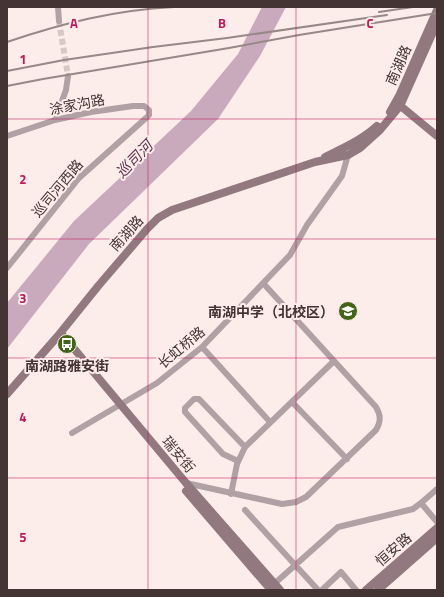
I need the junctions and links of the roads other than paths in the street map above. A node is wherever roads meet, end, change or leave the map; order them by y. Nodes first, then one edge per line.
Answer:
1 (58, 7) edge
2 (437, 10) edge
3 (60, 21) tunnel mouth
4 (437, 23) edge
5 (68, 76) tunnel mouth
6 (399, 102) junction
7 (150, 113) joint
8 (55, 120) junction
9 (437, 131) edge
10 (7, 136) edge
11 (437, 136) edge
12 (348, 155) junction
13 (315, 162) junction
14 (7, 268) edge
15 (263, 283) junction
16 (59, 335) junction
17 (202, 348) junction
18 (334, 361) junction
19 (7, 394) edge
20 (292, 402) junction
21 (118, 406) junction
22 (270, 422) junction
23 (72, 432) dead end
24 (245, 447) junction
25 (346, 459) junction
26 (238, 461) junction
27 (186, 483) junction
28 (437, 489) edge
29 (231, 494) junction
30 (421, 503) junction
31 (245, 510) dead end
32 (437, 522) edge
33 (437, 528) edge
34 (437, 538) edge
35 (296, 565) junction
36 (275, 588) edge
37 (318, 590) edge
38 (322, 590) edge
39 (356, 590) edge
40 (366, 590) edge
41 (378, 590) edge

1 - 3 street
2 - 6 main road, 南湖路
4 - 6 main road, 南湖路
5 - 8 street
6 - 9 main road
6 - 11 main road
6 - 12 main road, 南湖路
6 - 13 main road, 南湖路
7 - 8 street, 涂家沟路
7 - 14 street, 巡司河西路
8 - 10 street, 涂家沟路
12 - 13 main road, 南湖路
12 - 15 street, 长虹桥路
13 - 16 main road, 南湖路
15 - 17 street, 长虹桥路
15 - 18 street
16 - 19 main road, 南湖路
16 - 21 main road, 瑞安街
17 - 21 street, 长虹桥路
17 - 22 street
18 - 20 street
18 - 25 street
20 - 22 street
20 - 25 street
21 - 23 street, 长虹桥路
21 - 27 main road, 瑞安街
21 - 36 main road, 瑞安街
22 - 24 street
24 - 26 street
24 - 26 street
25 - 29 street
26 - 29 street
27 - 29 street
27 - 36 main road, 瑞安街
28 - 30 street
30 - 32 street
30 - 35 street
31 - 35 street
33 - 40 main road, 恒安路
34 - 41 main road, 恒安路
35 - 36 street
35 - 37 street
38 - 39 street

